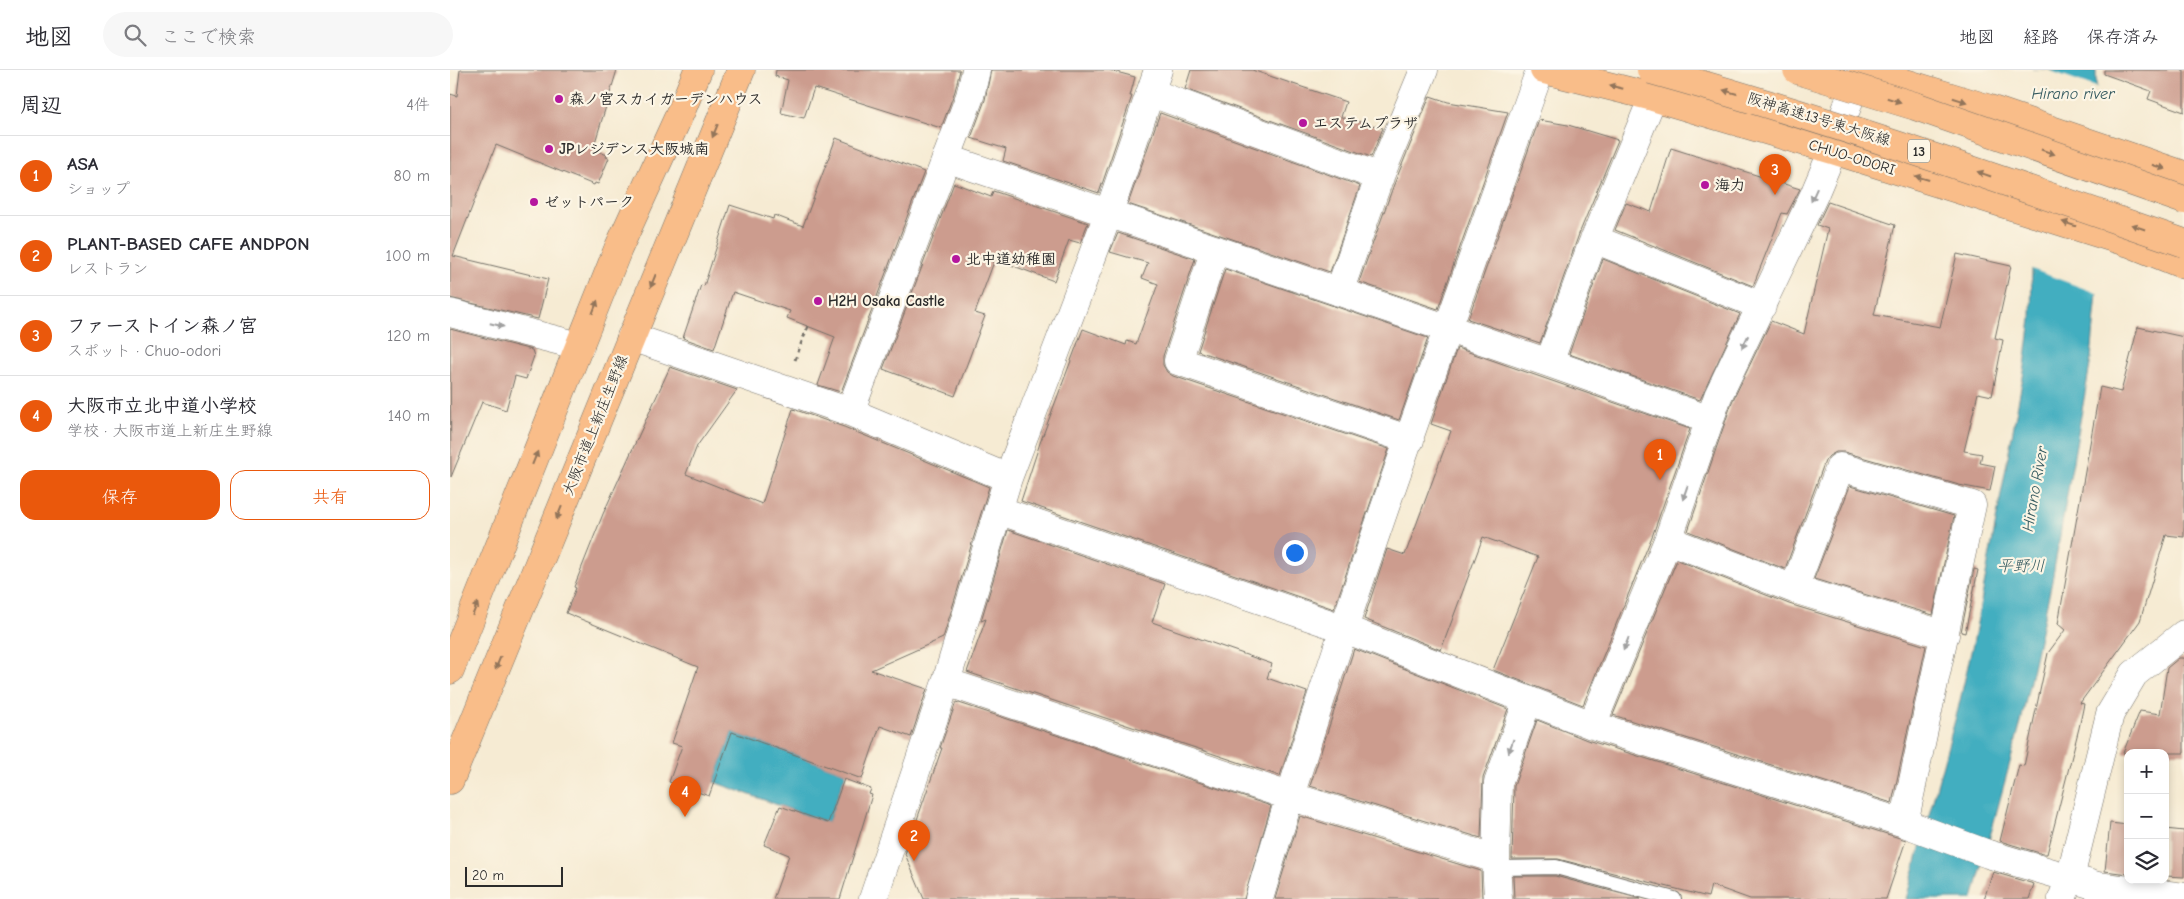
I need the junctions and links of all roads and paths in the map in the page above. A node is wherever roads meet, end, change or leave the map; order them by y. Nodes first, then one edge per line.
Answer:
1 (698, 70) edge
2 (741, 70) edge
3 (976, 70) edge
4 (1424, 70) edge
5 (1540, 70) edge
6 (1544, 70) edge
7 (1650, 70) edge
8 (1797, 70) edge
9 (1858, 70) edge
10 (1863, 70) edge
11 (1155, 81) edge
12 (1653, 97) junction
13 (1834, 150) junction
14 (946, 158) junction
15 (2184, 175) edge
16 (1380, 177) junction
17 (2184, 200) edge
18 (1109, 212) junction
19 (1594, 239) junction
20 (2184, 243) edge
21 (1215, 249) junction
22 (2184, 265) edge
23 (1339, 292) junction
24 (1762, 306) junction
25 (450, 312) edge
26 (808, 326) dead end
27 (1448, 330) junction
28 (631, 336) junction
29 (580, 346) junction
30 (1549, 362) junction
31 (784, 389) junction
32 (850, 412) junction
33 (1710, 420) junction
34 (1410, 440) junction
35 (1008, 478) junction
36 (998, 510) junction
37 (1668, 540) junction
38 (1794, 589) junction
39 (1345, 630) junction
40 (2184, 634) edge
41 (1945, 635) junction
42 (450, 670) edge
43 (946, 682) junction
44 (1528, 700) junction
45 (1592, 725) junction
46 (450, 780) edge
47 (1290, 796) junction
48 (1909, 825) junction
49 (1496, 864) junction
50 (2066, 889) edge
51 (2184, 897) edge
52 (873, 899) edge
53 (1260, 899) edge
54 (1498, 899) edge
55 (1674, 899) edge

29 -> 1 main road
2 -> 28 main road, 大阪市道上新庄生野線
3 - 14 street
4 - 16 street
5 - 27 street
12 -> 6 main road, CHUO-ODORI
20 -> 7 main road, 阪神高速13号東大阪線 / 13, bridge
8 -> 17 main road, bridge
9 - 13 street
10 -> 15 main road
11 - 16 street
11 - 18 street
12 - 13 main road, CHUO-ODORI
12 - 19 street
22 -> 13 main road, CHUO-ODORI
13 -> 24 street
14 - 18 street
14 - 32 street
16 - 23 street
18 - 21 street
18 - 35 street
19 - 24 street
19 - 30 street
21 - 23 street
21 - 34 street
23 - 27 street
24 -> 33 street
25 -> 29 street
26 - 31 path
27 - 30 street
27 - 34 street
28 - 31 street
28 -> 46 main road, 大阪市道上新庄生野線
42 -> 29 main road
30 - 33 street
31 - 32 street
32 - 35 street
33 -> 37 street
34 - 39 street
35 - 36 street
36 - 39 street
36 - 43 street
37 - 38 street
37 -> 45 street
38 - 41 street
38 - 41 street
39 - 44 street
39 - 47 street
40 - 50 street
41 - 48 street
43 - 47 street
43 - 52 street
44 - 45 street
44 -> 49 street
45 - 48 street
47 - 49 street
47 - 53 street
48 - 50 street
49 - 54 street
49 - 55 lane
50 - 51 street

